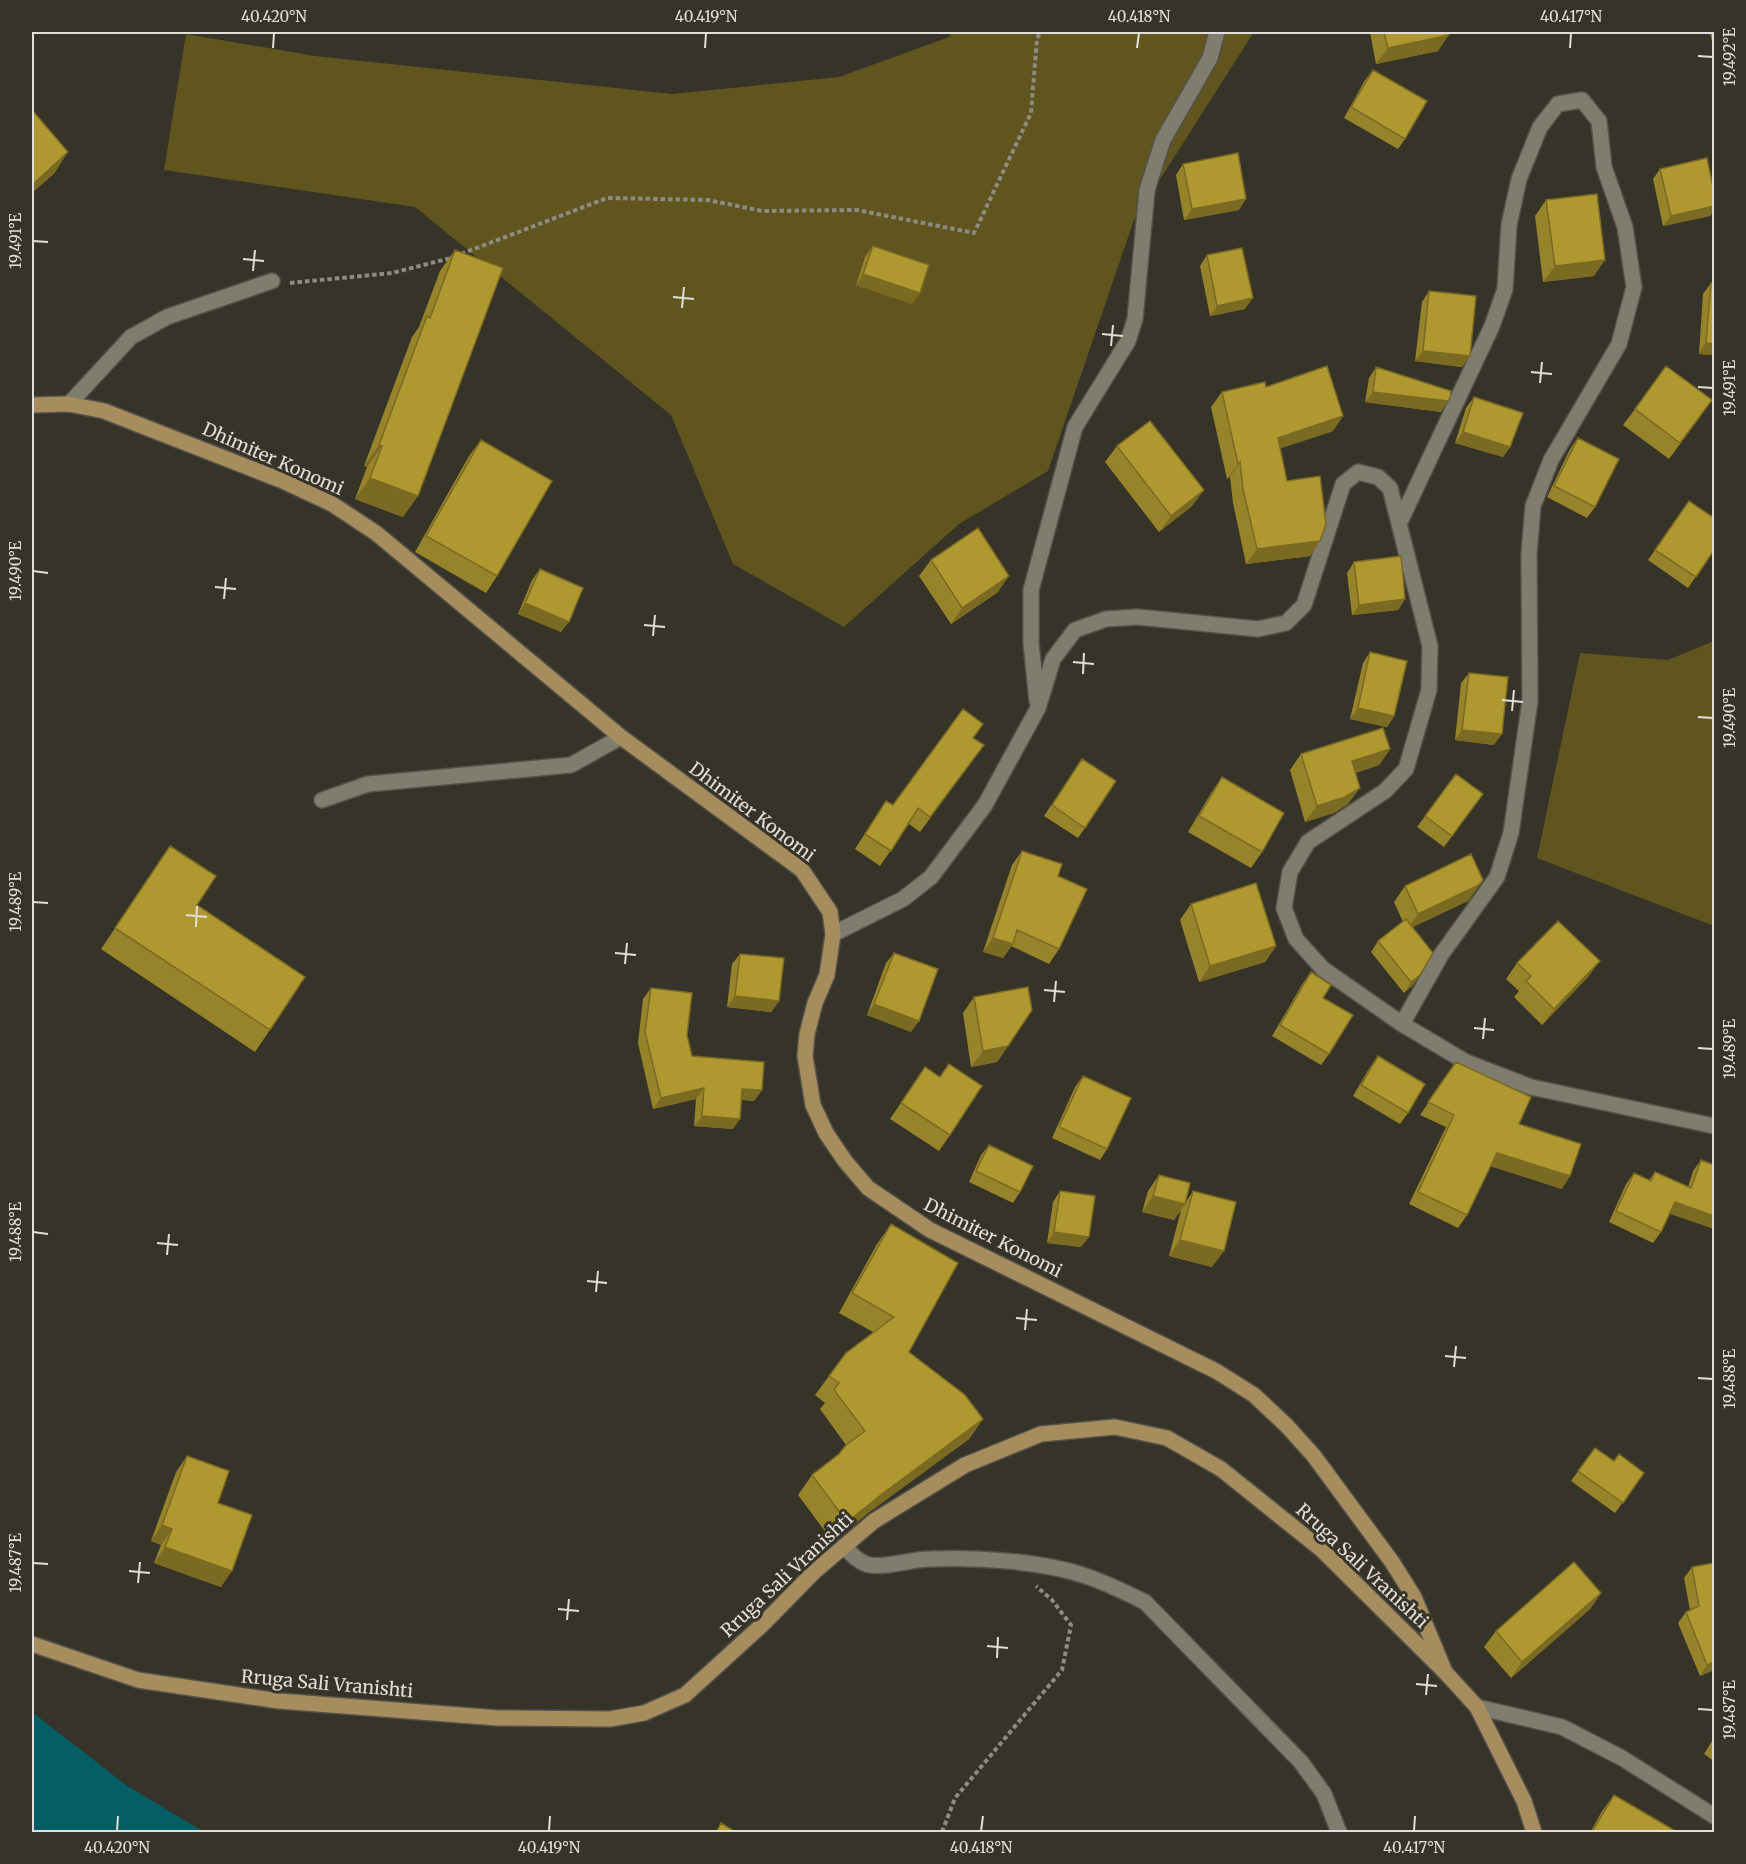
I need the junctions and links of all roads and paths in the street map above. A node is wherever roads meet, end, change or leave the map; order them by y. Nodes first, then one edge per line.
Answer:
1 (1041, 32) edge
2 (1217, 32) edge
3 (272, 281) dead end
4 (252, 288) junction
5 (69, 404) junction
6 (32, 405) edge
7 (1399, 524) junction
8 (1038, 708) junction
9 (621, 737) junction
10 (322, 800) dead end
11 (833, 934) junction
12 (1402, 1024) junction
13 (1714, 1126) edge
14 (844, 1546) junction
15 (1035, 1585) dead end
16 (32, 1644) edge
17 (1446, 1672) junction
18 (1477, 1707) junction
19 (1714, 1816) edge
20 (942, 1833) edge
21 (1339, 1833) edge
22 (1534, 1833) edge

1 - 4 path
2 - 8 street
3 - 4 street
4 - 5 street
5 - 6 main road, Dhimiter Konomi
5 - 9 main road, Dhimiter Konomi
7 - 8 street
7 - 12 street
7 - 12 street
8 - 11 street
9 - 10 street
9 - 11 main road, Dhimiter Konomi
11 - 17 main road, Dhimiter Konomi
12 - 13 street
14 - 16 main road, Rruga Sali Vranishti
14 - 17 main road, Rruga Sali Vranishti
14 - 21 street
15 - 20 path
17 - 18 main road, Rruga Sali Vranishti
18 - 19 street
18 - 22 main road, Rruga Sali Vranishti

